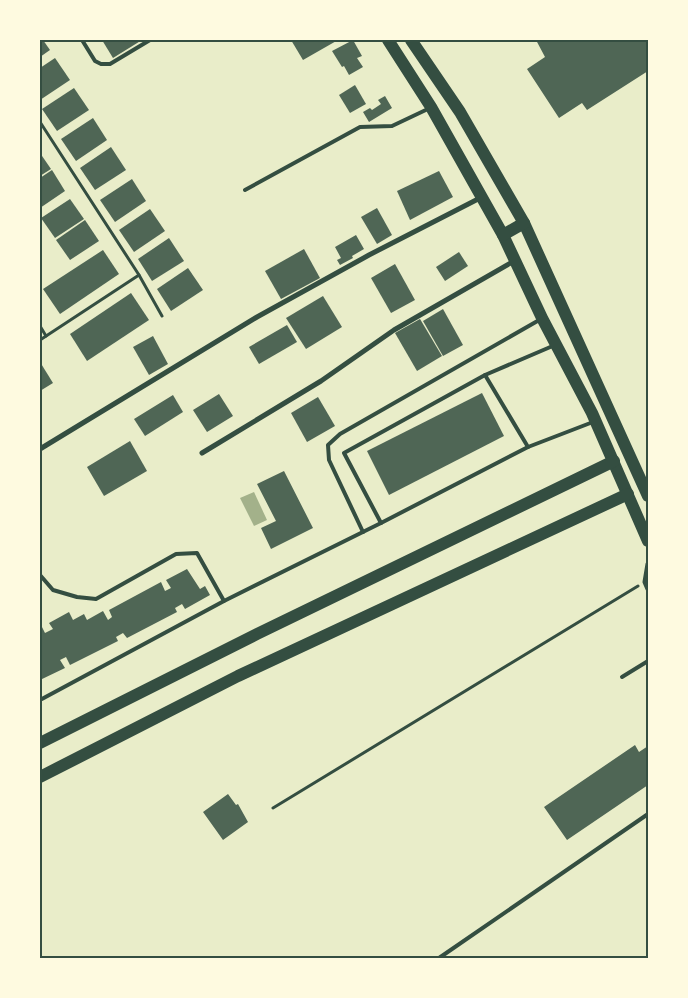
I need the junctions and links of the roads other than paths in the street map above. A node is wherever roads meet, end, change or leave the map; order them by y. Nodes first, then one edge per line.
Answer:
1 (82, 40) edge
2 (150, 40) edge
3 (388, 40) edge
4 (411, 40) edge
5 (431, 107) junction
6 (245, 190) dead end
7 (482, 196) junction
8 (524, 223) junction
9 (503, 235) junction
10 (514, 261) junction
11 (542, 318) junction
12 (556, 344) junction
13 (485, 375) junction
14 (596, 422) junction
15 (528, 447) junction
16 (40, 448) edge
17 (202, 453) dead end
18 (614, 461) junction
19 (628, 494) junction
20 (648, 496) edge
21 (381, 523) junction
22 (363, 532) junction
23 (648, 541) edge
24 (648, 564) edge
25 (40, 575) edge
26 (648, 588) edge
27 (224, 601) junction
28 (648, 661) edge
29 (622, 677) dead end
30 (40, 700) edge
31 (40, 743) edge
32 (40, 776) edge
33 (648, 814) edge
34 (439, 958) edge

1 - 2 lane
3 - 5 main road
4 - 8 main road
5 - 6 lane
5 - 7 main road
7 - 9 main road
7 - 16 street
8 - 9 main road
8 - 20 main road
9 - 10 main road
10 - 11 main road
10 - 17 street
11 - 12 main road
11 - 22 lane
12 - 13 lane
12 - 14 main road
13 - 15 lane
13 - 21 lane
14 - 15 lane
14 - 18 main road
15 - 21 lane
18 - 19 main road
18 - 31 main road
19 - 23 main road
19 - 32 main road
21 - 22 lane
22 - 27 lane
24 - 26 street
25 - 27 lane
27 - 30 lane
28 - 29 lane
33 - 34 lane

